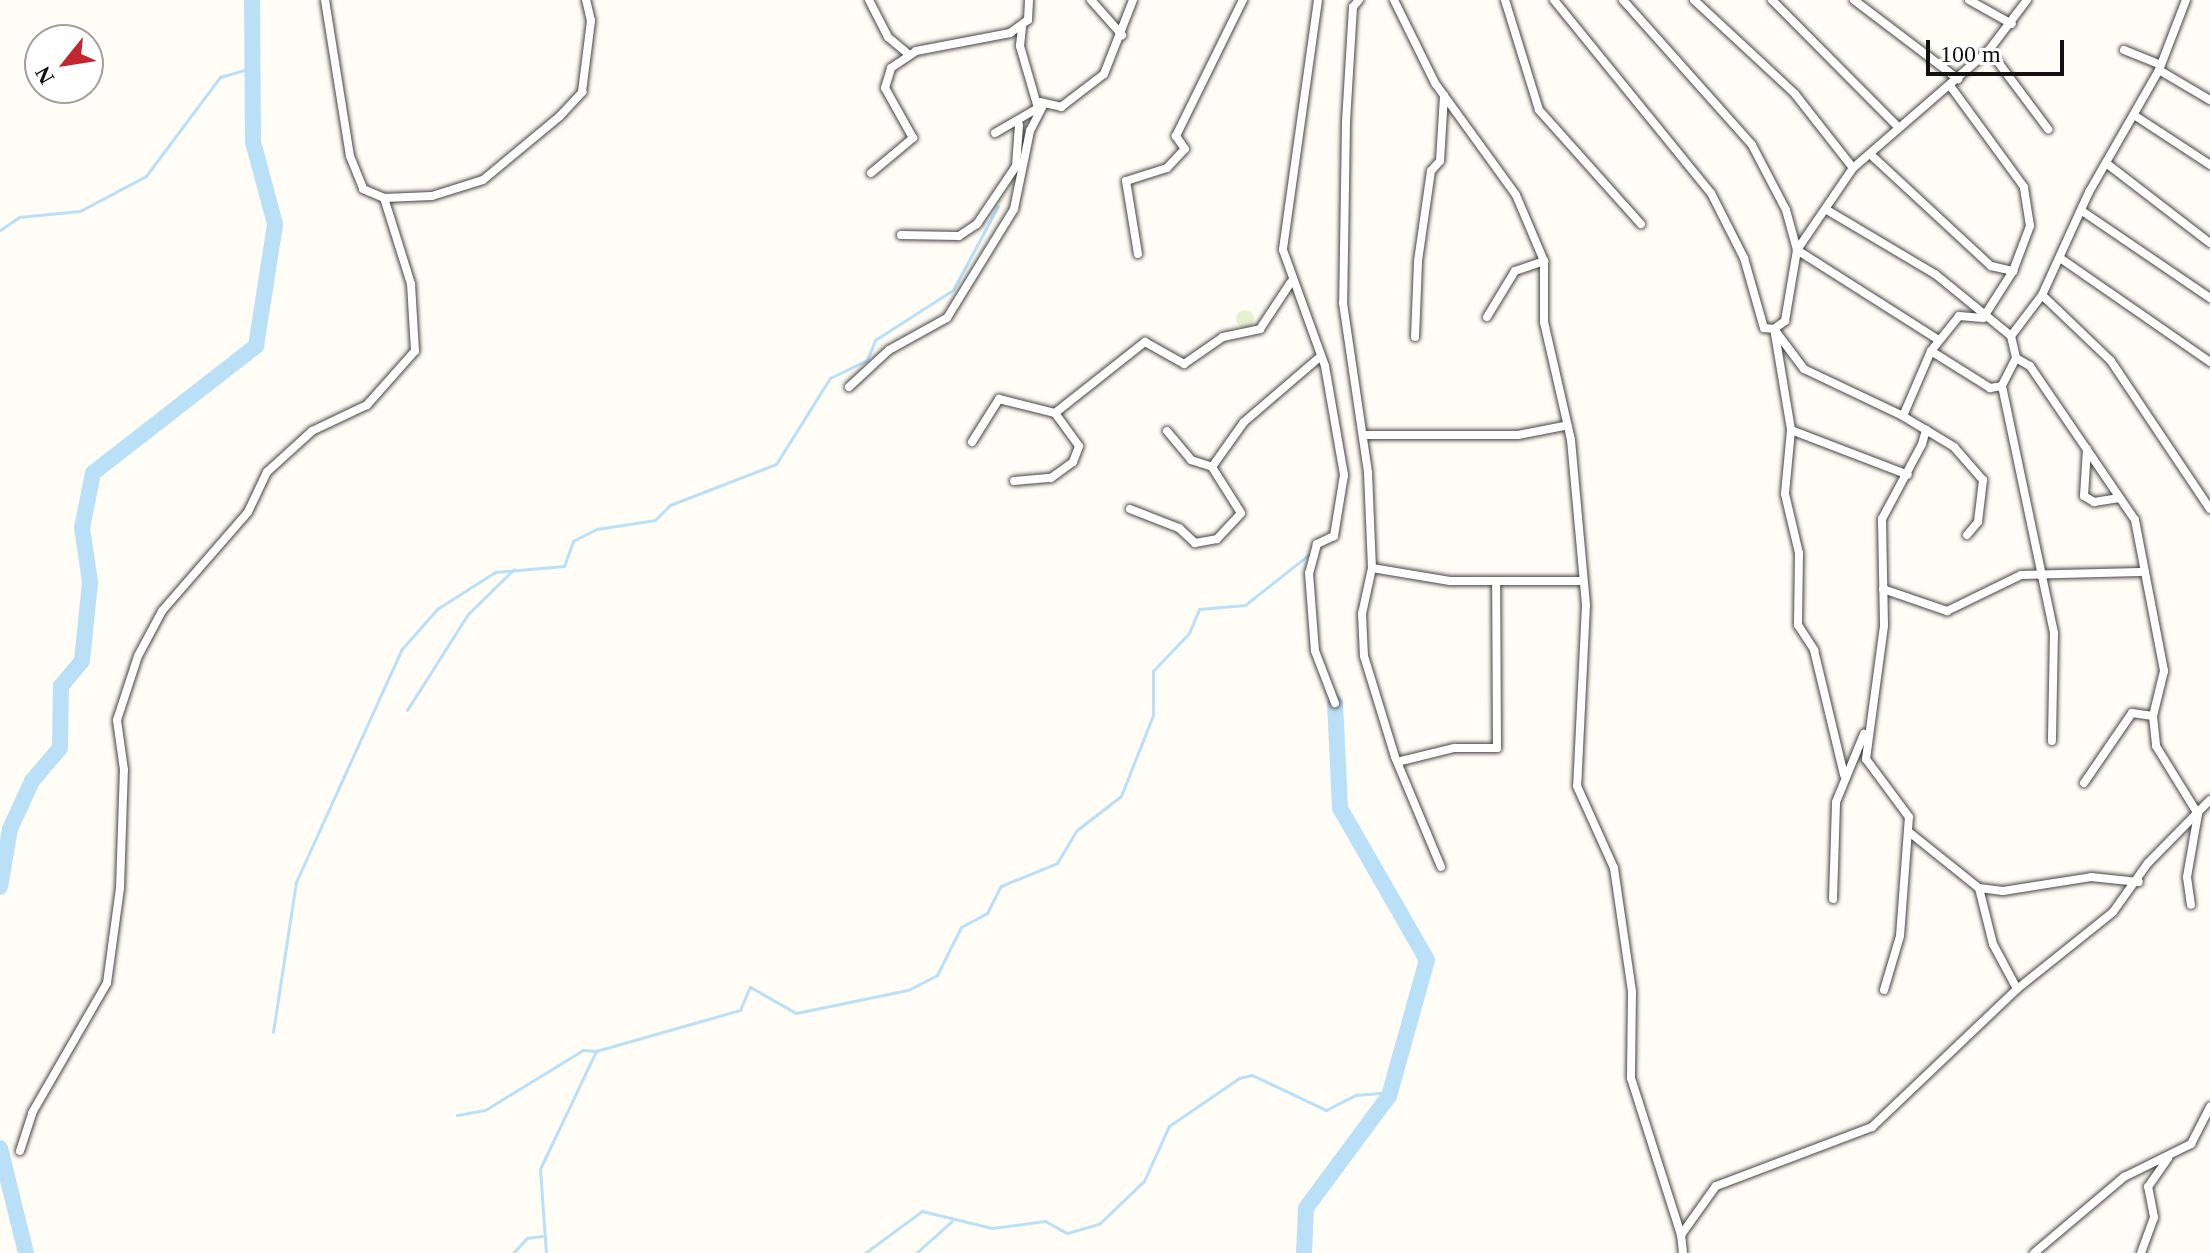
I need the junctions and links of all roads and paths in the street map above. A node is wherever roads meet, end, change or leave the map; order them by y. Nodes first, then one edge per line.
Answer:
1 (325, 0) edge
2 (586, 0) edge
3 (869, 0) edge
4 (1029, 0) edge
5 (1091, 0) edge
6 (1133, 0) edge
7 (1243, 0) edge
8 (1318, 0) edge
9 (1394, 0) edge
10 (1505, 0) edge
11 (1554, 0) edge
12 (1623, 0) edge
13 (1694, 0) edge
14 (1772, 0) edge
15 (1854, 0) edge
16 (1969, 0) edge
17 (2027, 0) edge
18 (2186, 0) edge
19 (1354, 2) edge
20 (2012, 24) junction
21 (1022, 27) junction
22 (1122, 35) junction
23 (1989, 50) junction
24 (2124, 50) dead end
25 (908, 54) junction
26 (2158, 66) junction
27 (1958, 79) junction
28 (1951, 87) junction
29 (1444, 94) junction
30 (2210, 100) edge
31 (1042, 103) junction
32 (2134, 115) junction
33 (1019, 125) junction
34 (1896, 125) junction
35 (2048, 129) dead end
36 (995, 133) dead end
37 (1870, 154) junction
38 (2106, 163) junction
39 (2210, 165) edge
40 (1853, 168) junction
41 (871, 173) dead end
42 (384, 198) junction
43 (1827, 210) junction
44 (2082, 211) junction
45 (1641, 224) dead end
46 (901, 235) dead end
47 (2210, 243) edge
48 (1797, 250) junction
49 (1138, 254) dead end
50 (2060, 258) junction
51 (1544, 261) junction
52 (2013, 271) junction
53 (1292, 281) junction
54 (2042, 295) junction
55 (2210, 298) edge
56 (1487, 317) dead end
57 (1983, 318) junction
58 (1774, 329) junction
59 (2011, 336) junction
60 (1415, 337) dead end
61 (1939, 340) junction
62 (1931, 351) junction
63 (1321, 356) junction
64 (2016, 358) junction
65 (2210, 362) edge
66 (2002, 386) junction
67 (849, 387) dead end
68 (1055, 413) junction
69 (1903, 416) junction
70 (1564, 426) junction
71 (1791, 430) junction
72 (1926, 430) junction
73 (1167, 431) dead end
74 (1363, 435) junction
75 (972, 442) dead end
76 (2087, 449) junction
77 (1212, 467) junction
78 (1908, 475) junction
79 (1014, 481) dead end
80 (2118, 498) junction
81 (1130, 509) dead end
82 (2210, 509) edge
83 (1967, 535) dead end
84 (1372, 568) junction
85 (2140, 572) junction
86 (2043, 578) junction
87 (1496, 581) junction
88 (1583, 581) junction
89 (1883, 589) junction
90 (1335, 703) dead end
91 (2153, 716) junction
92 (1866, 729) junction
93 (2052, 741) dead end
94 (1401, 761) junction
95 (1844, 775) junction
96 (2084, 783) dead end
97 (2210, 800) edge
98 (2198, 814) junction
99 (1909, 832) junction
100 (1441, 867) dead end
101 (2139, 882) junction
102 (1979, 888) junction
103 (1833, 899) dead end
104 (2191, 905) dead end
105 (2017, 989) junction
106 (1884, 990) dead end
107 (2210, 1107) edge
108 (20, 1151) dead end
109 (2171, 1155) junction
110 (1681, 1235) junction
111 (1683, 1253) edge
112 (2034, 1253) edge
113 (2141, 1253) edge

1 - 42 street
2 - 42 street
3 - 25 street
4 - 21 street
5 - 22 street
6 - 22 street
7 - 49 street
8 - 53 street
9 - 29 street
10 - 45 street
11 - 58 street
12 - 48 street
13 - 40 street
14 - 34 street
15 - 27 street
16 - 20 street
17 - 20 street
18 - 26 street
19 - 74 street
20 - 23 street
21 - 25 street
21 - 31 street
22 - 31 street
23 - 27 street
23 - 35 street
24 - 26 street
25 - 41 street
26 - 30 street
26 - 32 street
27 - 28 street
28 - 34 street
28 - 52 street
29 - 51 street
29 - 60 street
31 - 33 street
31 - 67 street
32 - 38 street
32 - 39 street
33 - 36 street
33 - 46 street
34 - 37 street
37 - 40 street
37 - 52 street
38 - 44 street
38 - 47 street
40 - 43 street
42 - 108 street
43 - 48 street
43 - 57 street
44 - 50 street
44 - 55 street
48 - 58 street
48 - 61 street
50 - 54 street
50 - 65 street
51 - 56 street
51 - 70 street
52 - 57 street
53 - 63 street
53 - 68 street
54 - 59 street
54 - 82 street
57 - 59 street
57 - 61 street
58 - 69 street
58 - 71 street
59 - 64 street
61 - 62 street
62 - 66 street
62 - 69 street
63 - 77 street
63 - 90 street
64 - 66 street
64 - 76 street
66 - 86 street
68 - 75 street
68 - 79 street
69 - 72 street
70 - 74 street
70 - 88 street
71 - 78 street
71 - 95 street
72 - 78 street
72 - 83 street
73 - 77 street
74 - 84 street
76 - 80 street
76 - 80 street
77 - 81 street
78 - 89 street
80 - 85 street
84 - 87 street
84 - 94 street
85 - 86 street
85 - 91 street
86 - 89 street
86 - 93 street
87 - 88 street
87 - 94 street
88 - 110 street
89 - 92 street
91 - 96 street
91 - 98 street
92 - 95 street
92 - 99 street
94 - 100 street
95 - 103 street
97 - 98 street
98 - 101 street
98 - 104 street
99 - 102 street
99 - 106 street
101 - 102 street
101 - 105 street
102 - 105 street
105 - 110 street
107 - 109 street
109 - 112 street
109 - 113 street
110 - 111 street

